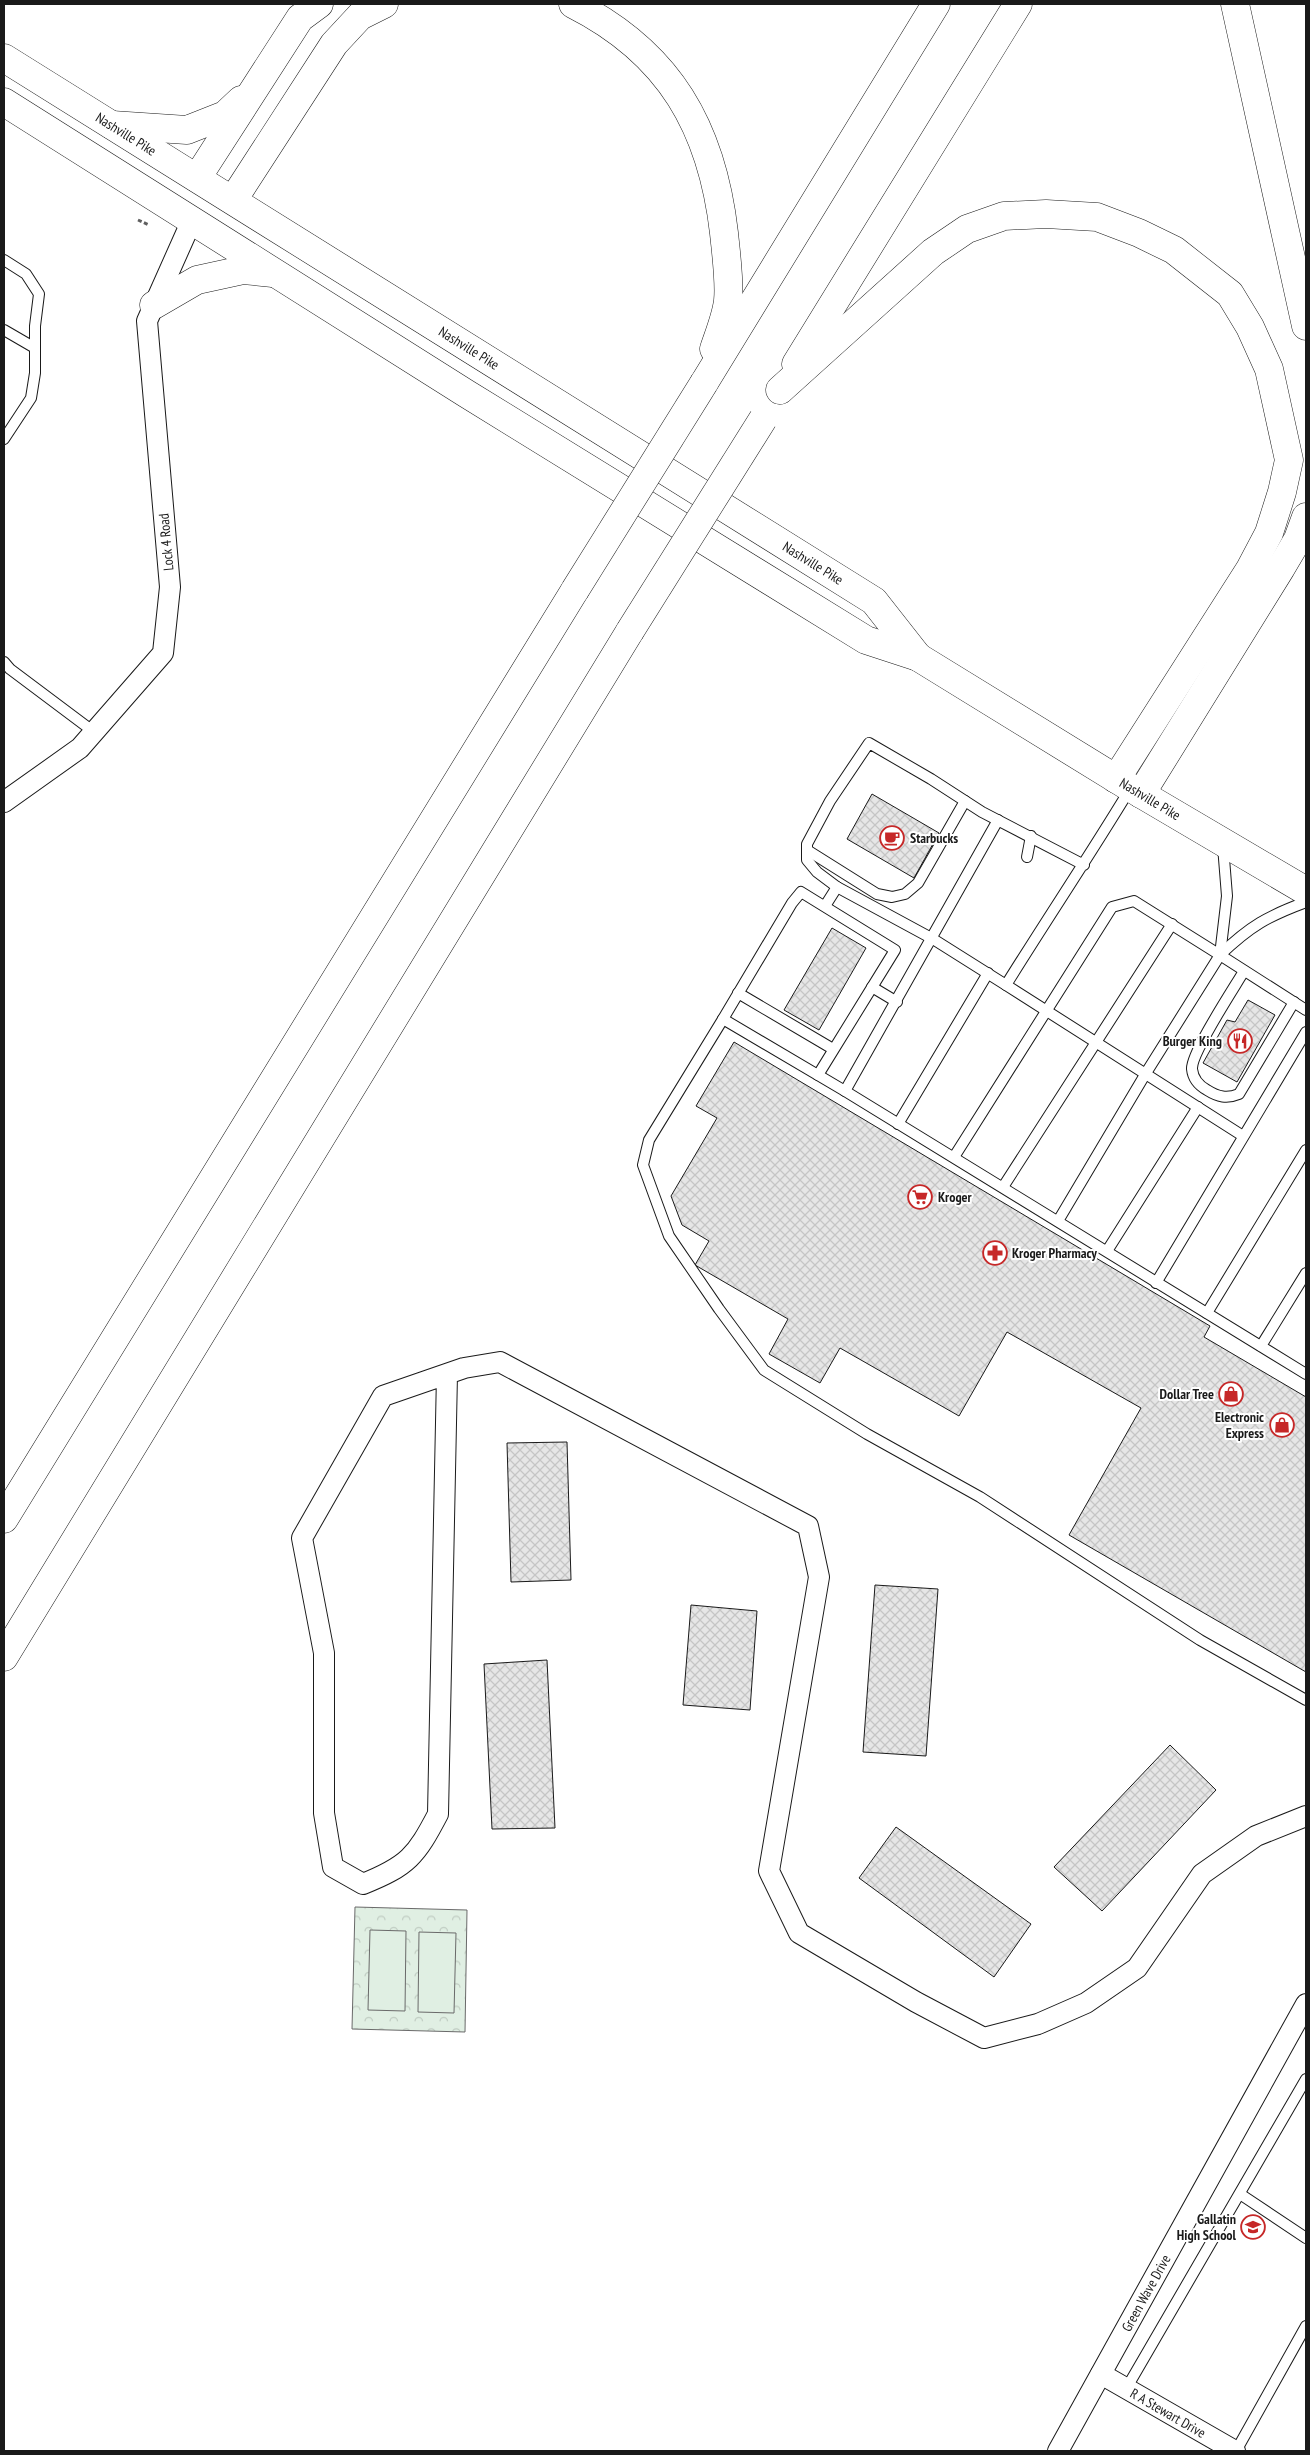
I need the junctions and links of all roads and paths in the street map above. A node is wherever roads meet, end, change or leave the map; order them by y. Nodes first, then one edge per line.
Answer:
1 (319, 4) edge
2 (384, 4) edge
3 (573, 4) edge
4 (936, 4) edge
5 (1018, 4) edge
6 (1235, 4) edge
7 (4, 58) edge
8 (258, 83) junction
9 (4, 102) edge
10 (112, 125) junction
11 (197, 178) junction
12 (232, 200) junction
13 (192, 220) junction
14 (4, 260) edge
15 (276, 274) junction
16 (154, 305) junction
17 (1306, 326) edge
18 (4, 330) edge
19 (35, 348) junction
20 (704, 383) junction
21 (780, 390) junction
22 (4, 439) edge
23 (1306, 517) edge
24 (918, 657) junction
25 (4, 662) edge
26 (94, 732) junction
27 (1129, 787) junction
28 (965, 801) junction
29 (4, 802) edge
30 (998, 820) junction
31 (1031, 836) junction
32 (1223, 843) junction
33 (807, 850) junction
34 (1027, 857) dead end
35 (1084, 865) junction
36 (837, 887) junction
37 (1306, 891) edge
38 (1306, 902) edge
39 (825, 906) junction
40 (1172, 924) junction
41 (932, 939) junction
42 (1220, 955) junction
43 (1244, 971) junction
44 (988, 973) junction
45 (1006, 984) junction
46 (872, 987) junction
47 (738, 994) junction
48 (896, 1002) junction
49 (1294, 1002) junction
50 (1047, 1009) junction
51 (1306, 1010) edge
52 (724, 1019) junction
53 (1306, 1032) edge
54 (1096, 1041) junction
55 (833, 1049) junction
56 (1146, 1073) junction
57 (818, 1074) junction
58 (845, 1091) junction
59 (1198, 1107) junction
60 (898, 1124) junction
61 (1243, 1136) junction
62 (1306, 1150) edge
63 (954, 1157) junction
64 (1003, 1187) junction
65 (1058, 1221) junction
66 (1107, 1251) junction
67 (1306, 1273) edge
68 (1156, 1283) junction
69 (1207, 1313) junction
70 (1261, 1346) junction
71 (447, 1374) junction
72 (1306, 1374) edge
73 (4, 1519) edge
74 (4, 1657) edge
75 (1306, 1700) edge
76 (1306, 1816) edge
77 (1306, 2004) edge
78 (1306, 2079) edge
79 (1240, 2194) junction
80 (1306, 2238) edge
81 (1306, 2326) edge
82 (1101, 2374) junction
83 (1126, 2389) junction
84 (1058, 2451) edge
85 (1235, 2451) edge

1 - 8 main road
2 - 12 main road
3 - 20 main road
4 - 20 main road
5 - 21 main road
6 - 17 main road
7 - 10 main road, Nashville Pike
8 - 10 main road
8 - 11 main road
9 - 13 main road, Nashville Pike
10 - 11 main road, Nashville Pike
11 - 12 main road, Nashville Pike
11 - 13 main road
12 - 13 main road
12 - 24 main road, Nashville Pike
13 - 15 main road, Nashville Pike
13 - 16 street, Lock 4 Road
14 - 19 lane
15 - 16 main road
15 - 24 main road, Nashville Pike
16 - 26 street, Lock 4 Road
18 - 19 lane
19 - 22 lane
20 - 73 main road, bridge
21 - 27 main road
21 - 74 main road, bridge
23 - 27 main road
24 - 27 main road, Nashville Pike
25 - 26 lane
26 - 29 street, Lock 4 Road
27 - 32 main road, Nashville Pike
27 - 35 lane
28 - 30 lane
28 - 33 lane
28 - 33 lane
30 - 31 lane
30 - 41 lane
31 - 34 lane
31 - 35 lane
32 - 37 main road, Nashville Pike
32 - 42 lane
33 - 36 lane
35 - 45 lane
36 - 39 lane
36 - 41 lane
38 - 42 lane
39 - 46 lane
39 - 47 lane
40 - 42 lane
40 - 50 lane
40 - 54 lane
41 - 44 lane
41 - 48 lane
42 - 43 lane
42 - 56 lane
43 - 49 lane
43 - 49 lane
44 - 45 lane
44 - 60 lane
45 - 50 lane
46 - 48 lane
46 - 55 lane
47 - 52 lane
47 - 55 lane
48 - 58 lane
49 - 51 lane
50 - 54 lane
50 - 63 lane
52 - 57 lane
52 - 75 lane
53 - 61 lane
54 - 56 lane
54 - 64 lane
55 - 57 lane
56 - 59 lane
56 - 65 lane
57 - 58 lane
58 - 60 lane
59 - 61 lane
59 - 66 lane
60 - 63 lane
61 - 68 lane
62 - 69 lane
63 - 64 lane
64 - 65 lane
65 - 66 lane
66 - 68 lane
67 - 70 lane
68 - 69 lane
69 - 70 lane
70 - 72 lane
71 - 71 street
71 - 76 street
77 - 82 street, Green Wave Drive
78 - 79 lane
79 - 80 lane
79 - 83 lane
81 - 85 lane
82 - 83 street, R A Stewart Drive
82 - 84 street, Green Wave Drive
83 - 85 street, R A Stewart Drive

